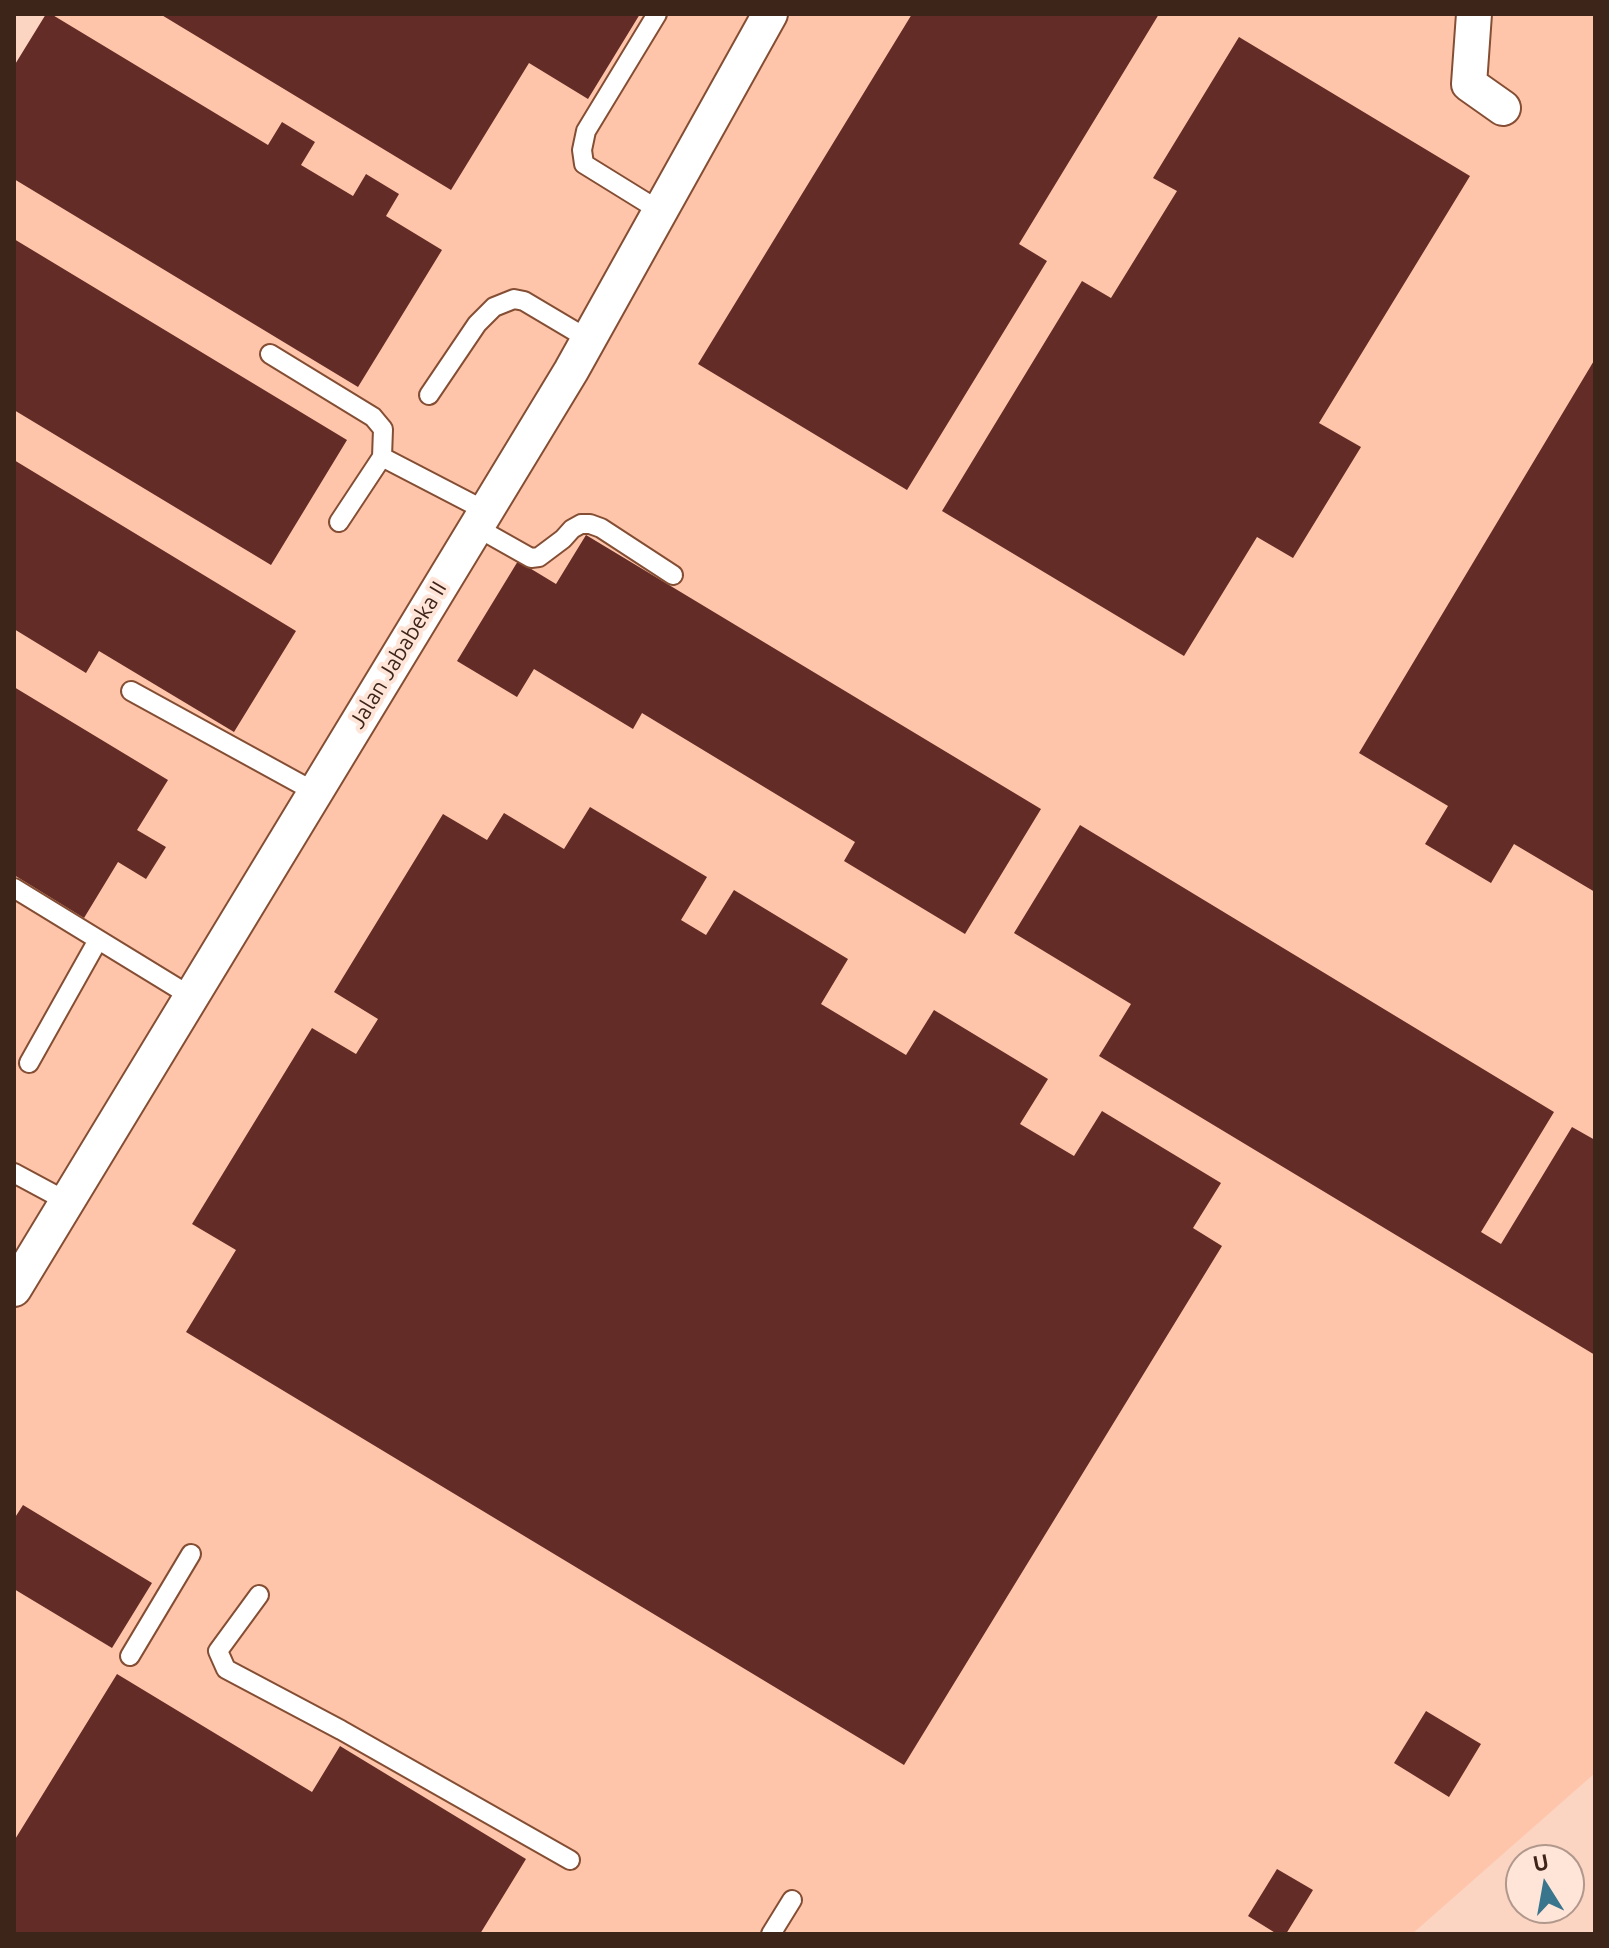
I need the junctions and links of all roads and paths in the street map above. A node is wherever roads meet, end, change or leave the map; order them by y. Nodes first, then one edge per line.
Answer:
1 (657, 14) edge
2 (770, 14) edge
3 (1474, 14) edge
4 (1503, 108) dead end
5 (660, 211) junction
6 (588, 339) junction
7 (270, 354) dead end
8 (429, 395) dead end
9 (382, 457) junction
10 (481, 519) junction
11 (339, 522) dead end
12 (673, 575) dead end
13 (131, 691) dead end
14 (315, 792) junction
15 (14, 888) edge
16 (98, 940) junction
17 (192, 997) junction
18 (29, 1063) dead end
19 (14, 1173) edge
20 (68, 1202) junction
21 (14, 1289) edge
22 (191, 1554) dead end
23 (259, 1595) dead end
24 (130, 1656) dead end
25 (570, 1860) dead end
26 (792, 1900) dead end
27 (771, 1934) edge

1 - 5 lane
2 - 5 street, Jalan Jababeka II
3 - 4 street
5 - 6 street, Jalan Jababeka II
6 - 8 lane
6 - 10 street, Jalan Jababeka II
7 - 9 lane
9 - 10 lane
9 - 11 lane
10 - 12 lane
10 - 14 street, Jalan Jababeka II
13 - 14 lane
14 - 17 street, Jalan Jababeka II
15 - 16 lane
16 - 17 lane
16 - 18 lane
17 - 20 street, Jalan Jababeka II
19 - 20 lane
20 - 21 street, Jalan Jababeka II
22 - 24 lane
23 - 25 lane
26 - 27 lane

